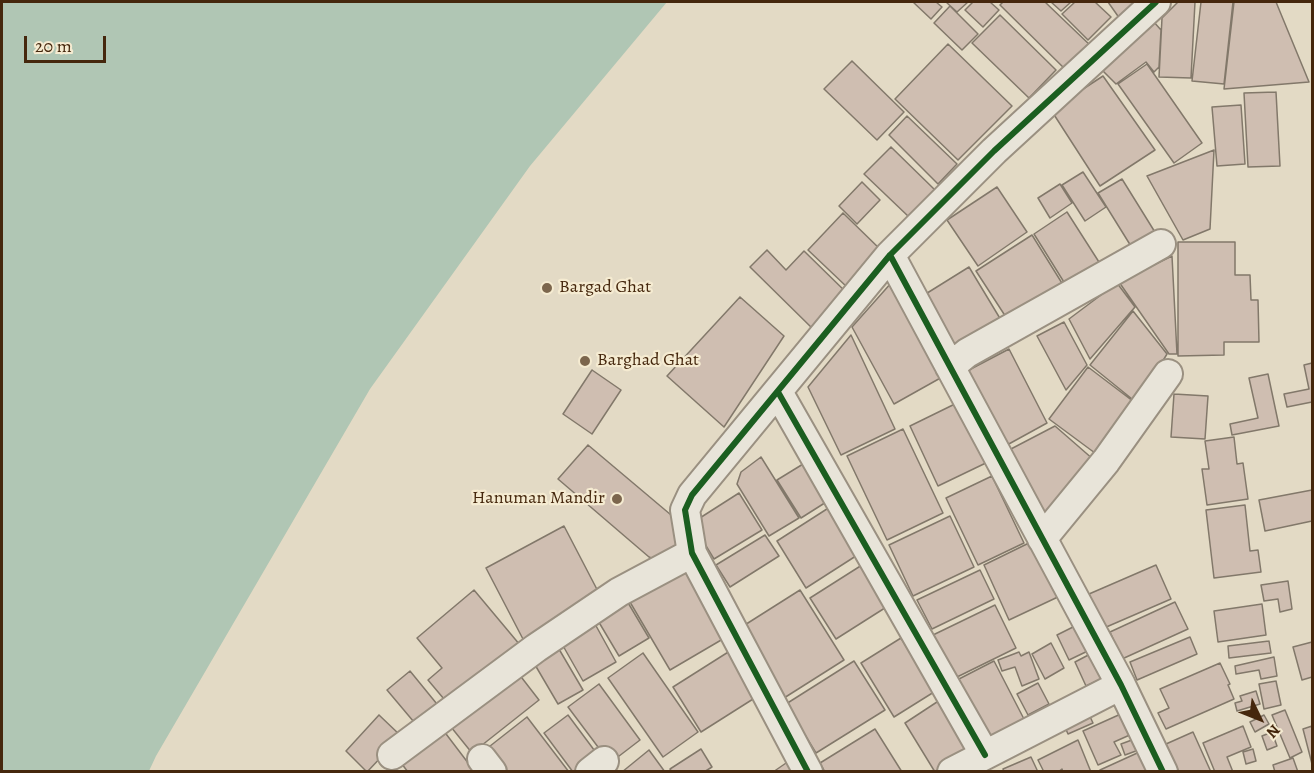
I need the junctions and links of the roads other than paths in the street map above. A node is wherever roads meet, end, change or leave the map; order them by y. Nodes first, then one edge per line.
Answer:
1 (1156, 2) edge
2 (1161, 244) dead end
3 (890, 255) junction
4 (950, 367) junction
5 (1168, 374) dead end
6 (778, 392) junction
7 (1042, 538) junction
8 (692, 553) junction
9 (1120, 685) junction
10 (392, 755) dead end
11 (985, 755) junction
12 (808, 771) edge
13 (952, 771) edge
14 (1163, 771) edge

1 - 3 street
2 - 4 street
3 - 4 street
3 - 6 street
4 - 7 street
5 - 7 street
6 - 8 street
6 - 11 street
7 - 9 street
8 - 10 street
8 - 12 street
9 - 11 street
9 - 14 street
11 - 13 street

